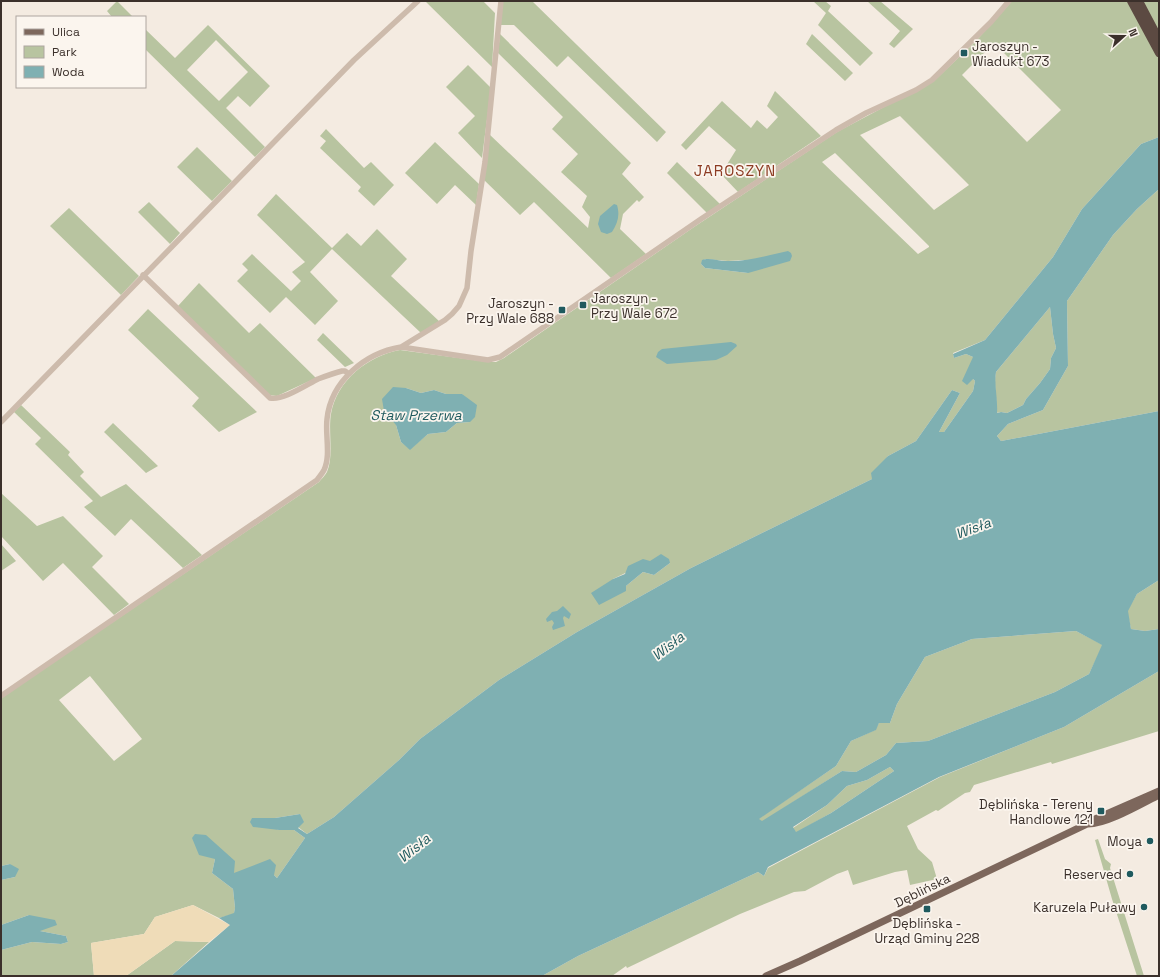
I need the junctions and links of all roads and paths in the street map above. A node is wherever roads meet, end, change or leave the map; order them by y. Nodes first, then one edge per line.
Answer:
1 (418, 1) edge
2 (501, 1) edge
3 (1009, 1) edge
4 (1131, 1) edge
5 (1139, 1) edge
6 (1159, 38) edge
7 (1159, 53) edge
8 (143, 275) junction
9 (401, 347) junction
10 (349, 374) junction
11 (1, 422) edge
12 (1, 696) edge
13 (1159, 791) edge
14 (1159, 795) edge
15 (1087, 824) junction
16 (766, 976) edge

1 - 8 street
2 - 9 street
3 - 9 street
4 - 7 highway
5 - 6 highway
8 - 10 street
8 - 11 street
9 - 10 street
10 - 12 street
13 - 15 main road, Dęblińska
14 - 15 main road, Dęblińska
15 - 16 main road, Dęblińska

